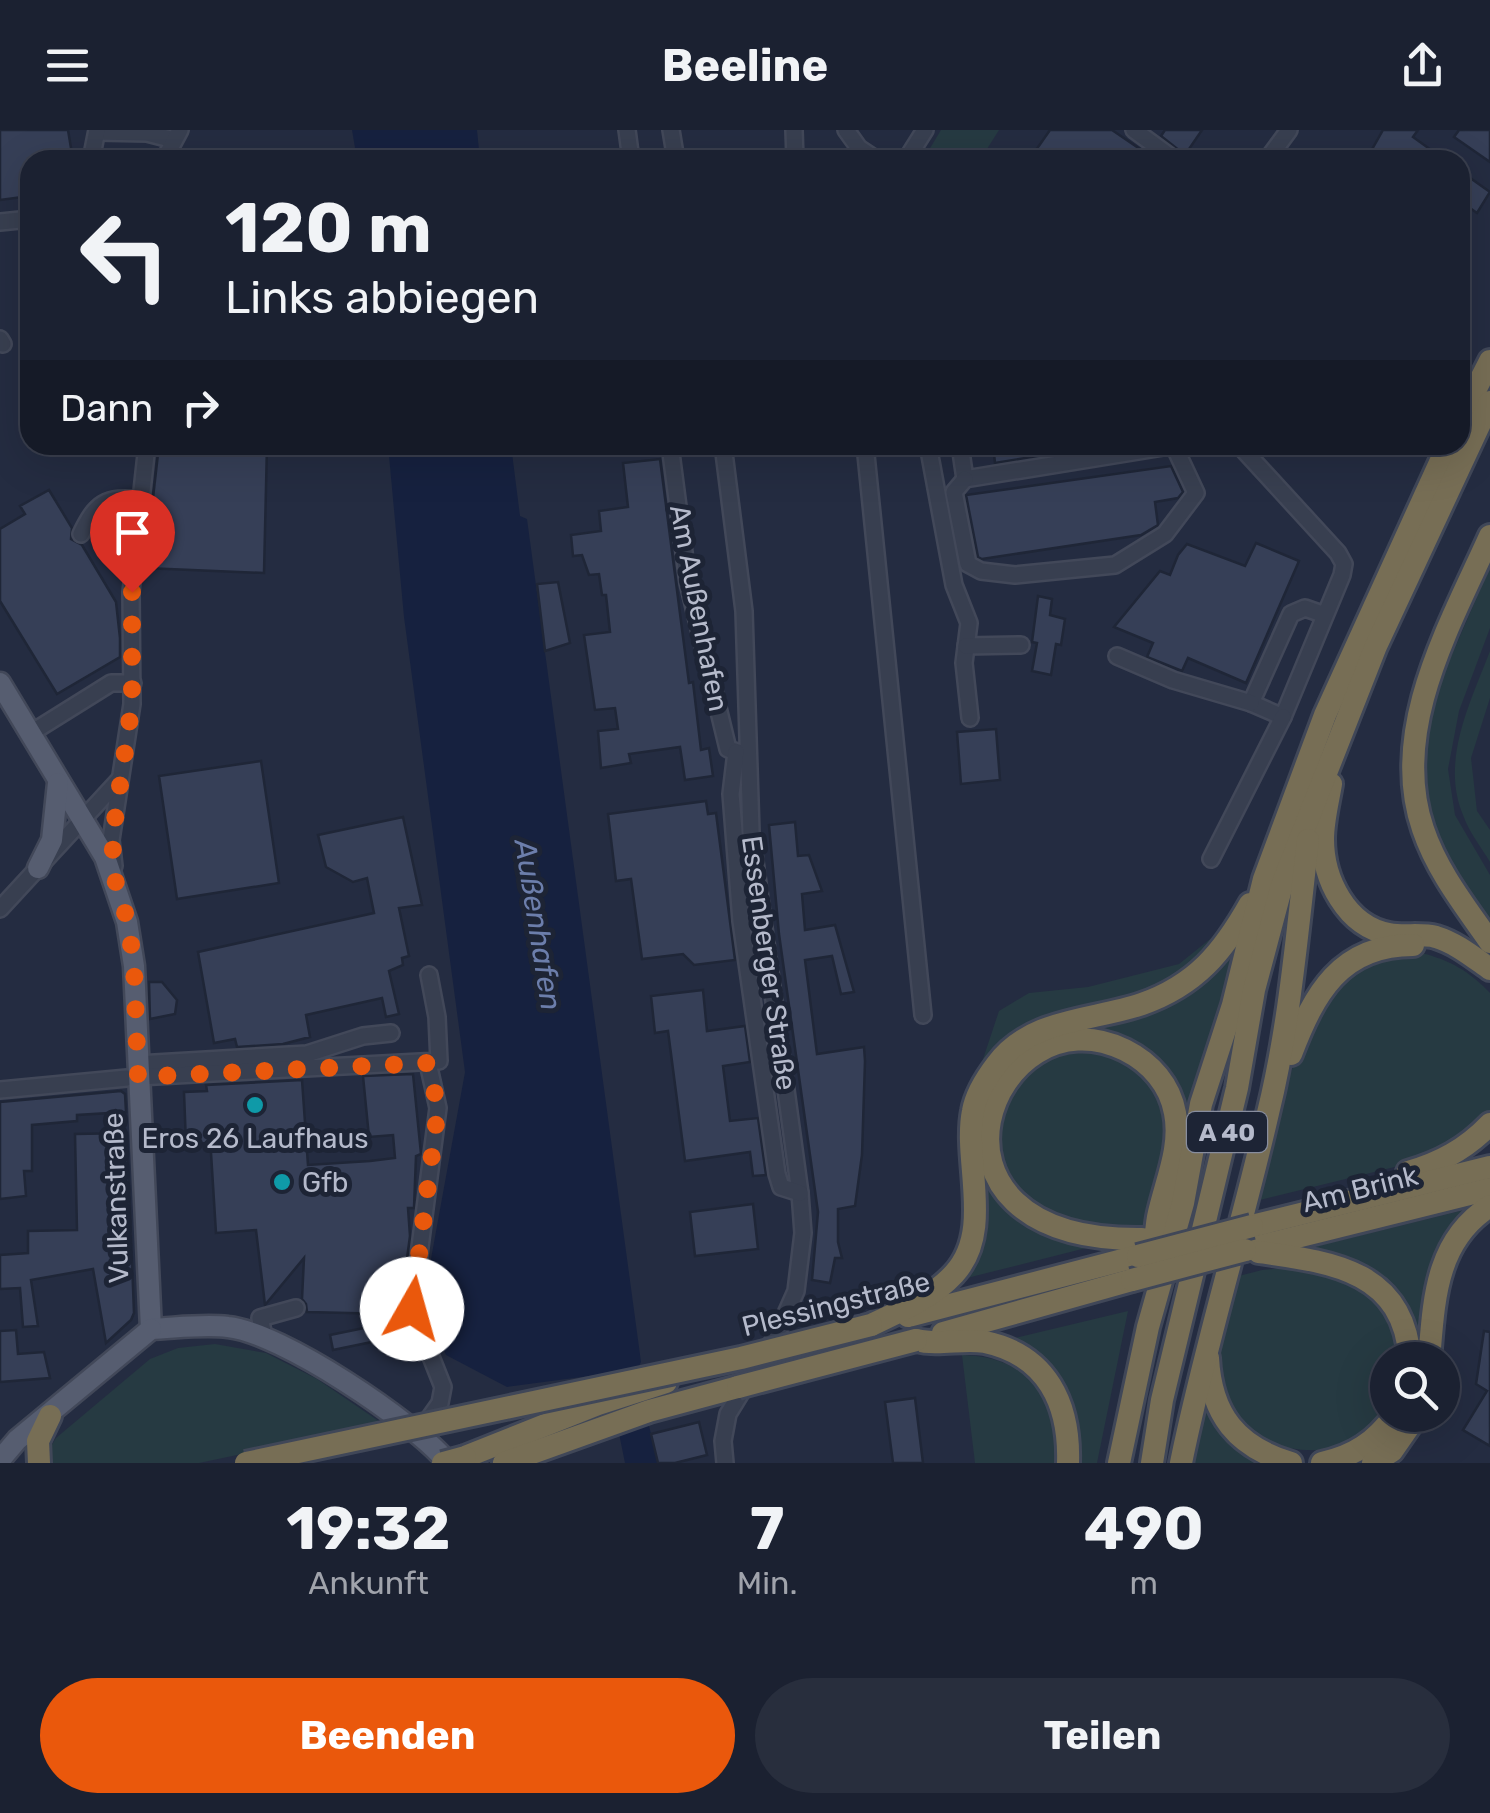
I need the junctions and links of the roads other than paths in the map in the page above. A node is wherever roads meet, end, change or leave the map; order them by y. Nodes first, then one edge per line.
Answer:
1 (846, 130) edge
2 (1134, 130) edge
3 (97, 131) edge
4 (177, 135) edge
5 (861, 150) edge
6 (1161, 150) edge
7 (1490, 361) edge
8 (1470, 400) edge
9 (1490, 402) edge
10 (1470, 445) edge
11 (147, 455) edge
12 (671, 455) edge
13 (724, 455) edge
14 (865, 455) edge
15 (930, 455) edge
16 (962, 455) edge
17 (1116, 455) edge
18 (1179, 455) edge
19 (1248, 455) edge
20 (1443, 455) edge
21 (1465, 455) edge
22 (965, 478) junction
23 (141, 500) junction
24 (81, 534) dead end
25 (1490, 536) edge
26 (1325, 616) junction
27 (1020, 645) dead end
28 (966, 646) junction
29 (1117, 656) dead end
30 (0, 683) edge
31 (133, 683) junction
32 (1251, 703) junction
33 (1284, 714) junction
34 (970, 718) dead end
35 (31, 733) junction
36 (1337, 741) junction
37 (742, 754) junction
38 (123, 774) junction
39 (58, 781) junction
40 (1312, 804) junction
41 (84, 821) junction
42 (1211, 859) dead end
43 (38, 868) junction
44 (1264, 879) junction
45 (116, 885) junction
46 (0, 909) edge
47 (1490, 942) edge
48 (1490, 969) edge
49 (430, 975) dead end
50 (1490, 983) edge
51 (923, 1015) dead end
52 (391, 1033) dead end
53 (428, 1063) junction
54 (134, 1073) junction
55 (0, 1090) edge
56 (1268, 1114) junction
57 (1490, 1124) edge
58 (1490, 1167) edge
59 (1490, 1189) edge
60 (1372, 1194) junction
61 (1490, 1206) edge
62 (1140, 1248) junction
63 (1245, 1250) junction
64 (296, 1308) dead end
65 (871, 1325) junction
66 (1148, 1327) junction
67 (151, 1329) junction
68 (981, 1333) junction
69 (264, 1336) junction
70 (1207, 1342) junction
71 (1409, 1342) edge
72 (1432, 1342) edge
73 (741, 1358) junction
74 (50, 1416) junction
75 (1383, 1432) edge
76 (1405, 1432) edge
77 (418, 1434) junction
78 (563, 1440) junction
79 (0, 1460) edge
80 (452, 1461) edge
81 (11, 1463) edge
82 (38, 1463) edge
83 (246, 1463) edge
84 (504, 1463) edge
85 (725, 1463) edge
86 (1068, 1463) edge
87 (1119, 1463) edge
88 (1152, 1463) edge
89 (1181, 1463) edge
90 (1291, 1463) edge
91 (1322, 1463) edge
92 (1372, 1463) edge

1 - 5 street
2 - 6 street
3 - 4 street
7 - 8 highway
9 - 10 highway, A 40
11 - 23 street
12 - 37 street, Am Außenhafen
13 - 37 street, Essenberger Straße
14 - 51 street
15 - 28 street
16 - 22 street
17 - 22 street
18 - 22 street
19 - 26 street
20 - 44 highway, A 40
21 - 36 highway, A 40
23 - 24 street
23 - 31 street
25 - 47 highway
26 - 32 street
26 - 33 street
27 - 28 street
28 - 34 street
29 - 32 street
30 - 35 main road, Vulkanstraße
31 - 35 street
31 - 38 street
32 - 33 street
33 - 42 street
35 - 39 main road, Vulkanstraße
36 - 40 highway, A 40
36 - 48 highway
37 - 85 street, Essenberger Straße
38 - 41 street
38 - 45 street
39 - 41 main road, Vulkanstraße
39 - 43 main road
40 - 56 highway
40 - 88 highway, A 40
41 - 43 street
41 - 45 main road, Vulkanstraße
43 - 46 street
44 - 65 highway
44 - 66 highway, A 40
45 - 54 main road, Vulkanstraße
49 - 53 street
50 - 56 highway
52 - 54 street
53 - 54 street
53 - 77 street
54 - 55 street
54 - 67 main road, Vulkanstraße
56 - 70 highway
57 - 60 highway
58 - 60 highway, Am Brink
59 - 63 highway, Am Brink
60 - 62 highway, Am Brink, bridge
61 - 72 highway
62 - 65 highway, Plessingstraße
62 - 66 highway
63 - 68 highway, bridge
63 - 71 highway
64 - 69 street
65 - 73 highway, Plessingstraße, bridge
66 - 87 highway, A 40
67 - 69 main road
67 - 74 main road
68 - 78 highway, Plessingstraße, bridge
68 - 86 highway
69 - 77 main road
70 - 89 highway
70 - 90 highway
73 - 80 highway, Plessingstraße, bridge
73 - 83 highway, bridge
74 - 79 main road
74 - 81 main road
74 - 82 highway
75 - 91 highway
76 - 92 highway
77 - 80 main road
78 - 80 highway
78 - 84 highway

